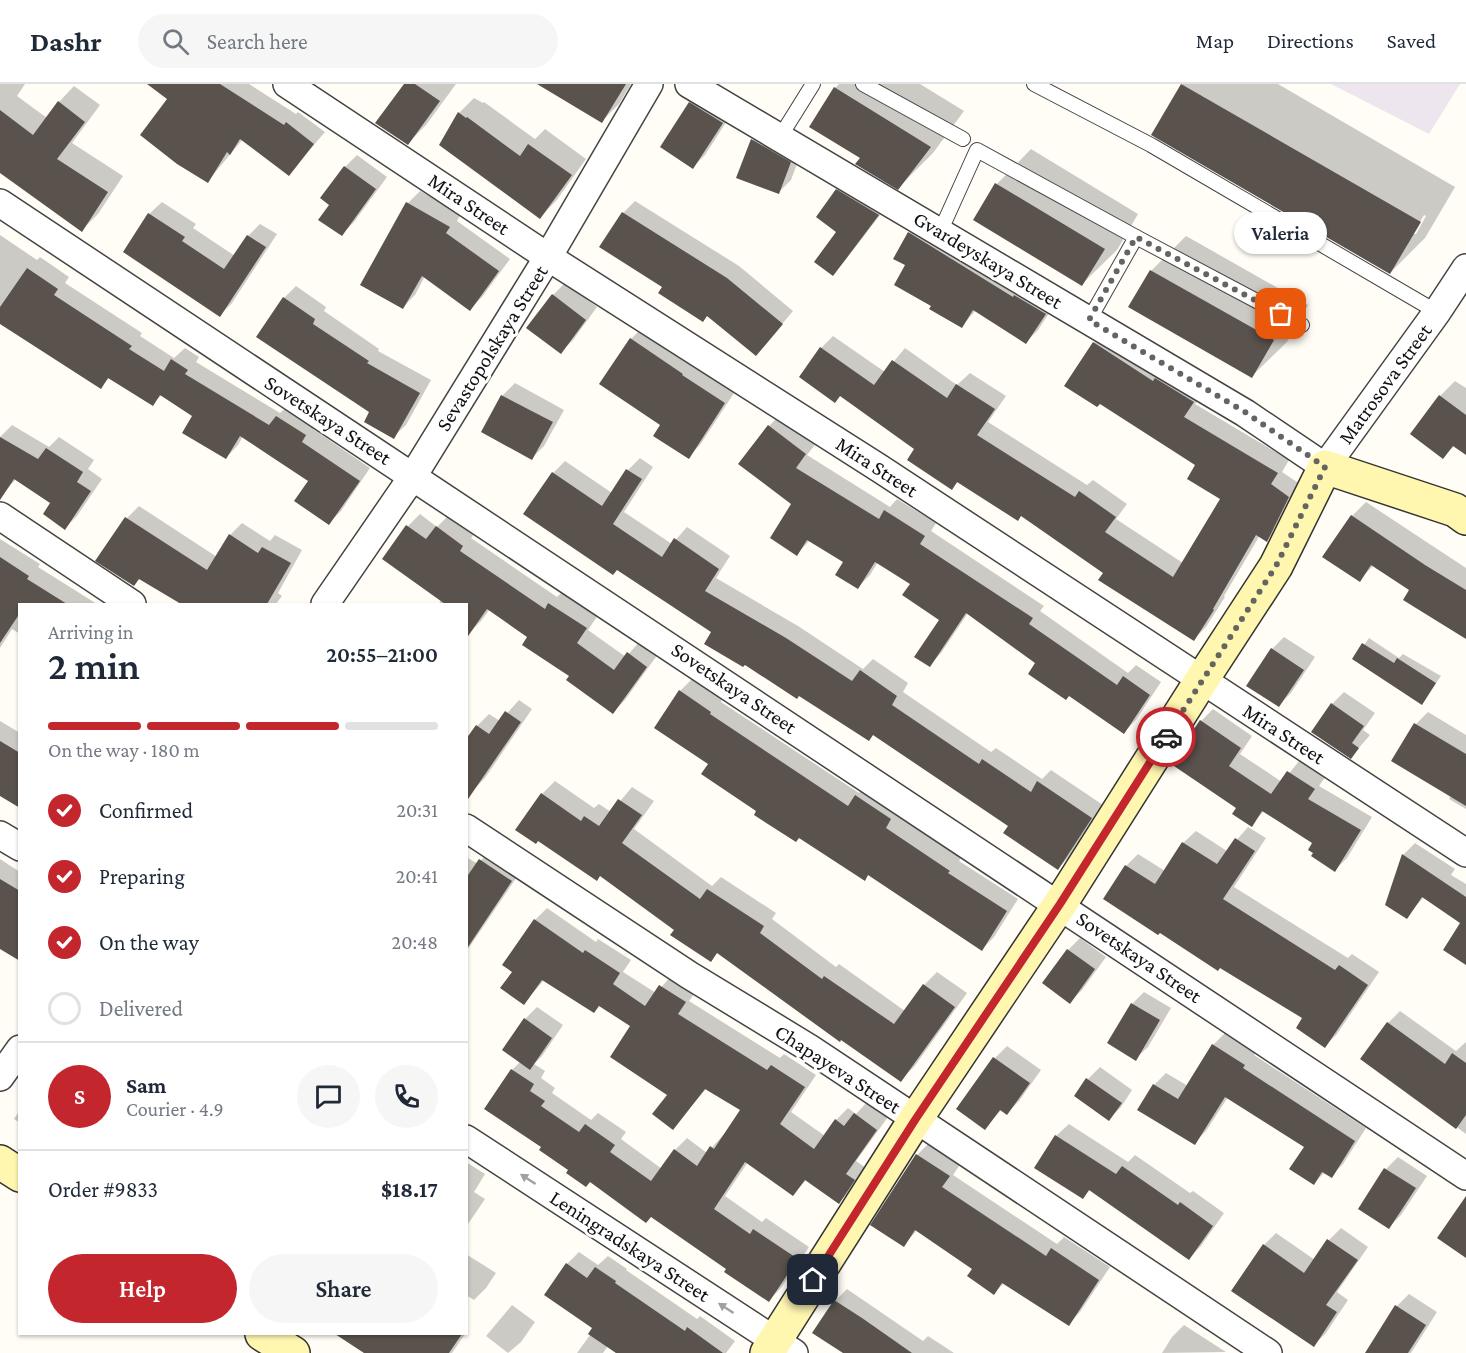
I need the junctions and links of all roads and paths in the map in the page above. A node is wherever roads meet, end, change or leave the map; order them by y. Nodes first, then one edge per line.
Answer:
1 (287, 84) edge
2 (649, 84) edge
3 (813, 84) edge
4 (863, 84) edge
5 (1034, 84) edge
6 (703, 86) edge
7 (780, 136) junction
8 (963, 139) dead end
9 (0, 203) edge
10 (940, 232) junction
11 (1136, 237) junction
12 (548, 257) junction
13 (1466, 268) edge
14 (1437, 312) junction
15 (1089, 320) junction
16 (1302, 325) dead end
17 (1325, 467) junction
18 (413, 476) junction
19 (0, 516) edge
20 (1466, 518) edge
21 (130, 603) edge
22 (326, 603) edge
23 (1201, 681) junction
24 (468, 829) edge
25 (0, 835) edge
26 (18, 847) edge
27 (1466, 853) edge
28 (1060, 904) junction
29 (18, 1052) edge
30 (0, 1077) edge
31 (915, 1120) junction
32 (468, 1140) edge
33 (0, 1162) edge
34 (18, 1174) edge
35 (1466, 1176) edge
36 (264, 1335) edge
37 (779, 1349) edge
38 (293, 1353) edge
39 (1268, 1353) edge

1 - 12 street, Mira Street
2 - 12 street, Sevastopolskaya Street
3 - 7 lane
4 - 8 lane
5 - 14 lane
6 - 7 street, Gvardeyskaya Street
7 - 10 street, Gvardeyskaya Street
9 - 18 street, Sovetskaya Street
10 - 11 lane
10 - 15 street, Gvardeyskaya Street
11 - 15 lane
11 - 16 lane
12 - 18 street, Sevastopolskaya Street
12 - 23 street, Mira Street
13 - 14 street, Matrosova Street
14 - 17 street, Matrosova Street
15 - 17 street, Gvardeyskaya Street
17 - 20 street, Gvardeyskaya Street
17 - 23 street, Matrosova Street
18 - 22 street, Sevastopolskaya Street
18 - 28 street, Sovetskaya Street
19 - 21 street
23 - 27 street, Mira Street
23 - 28 street, Matrosova Street
24 - 31 street, Chapayeva Street
25 - 26 street
28 - 31 street, Matrosova Street
28 - 35 street, Sovetskaya Street
29 - 30 street
31 - 37 street, Matrosova Street
31 - 39 street, Chapayeva Street
37 -> 32 street, Leningradskaya Street
33 - 34 street
36 - 38 street

